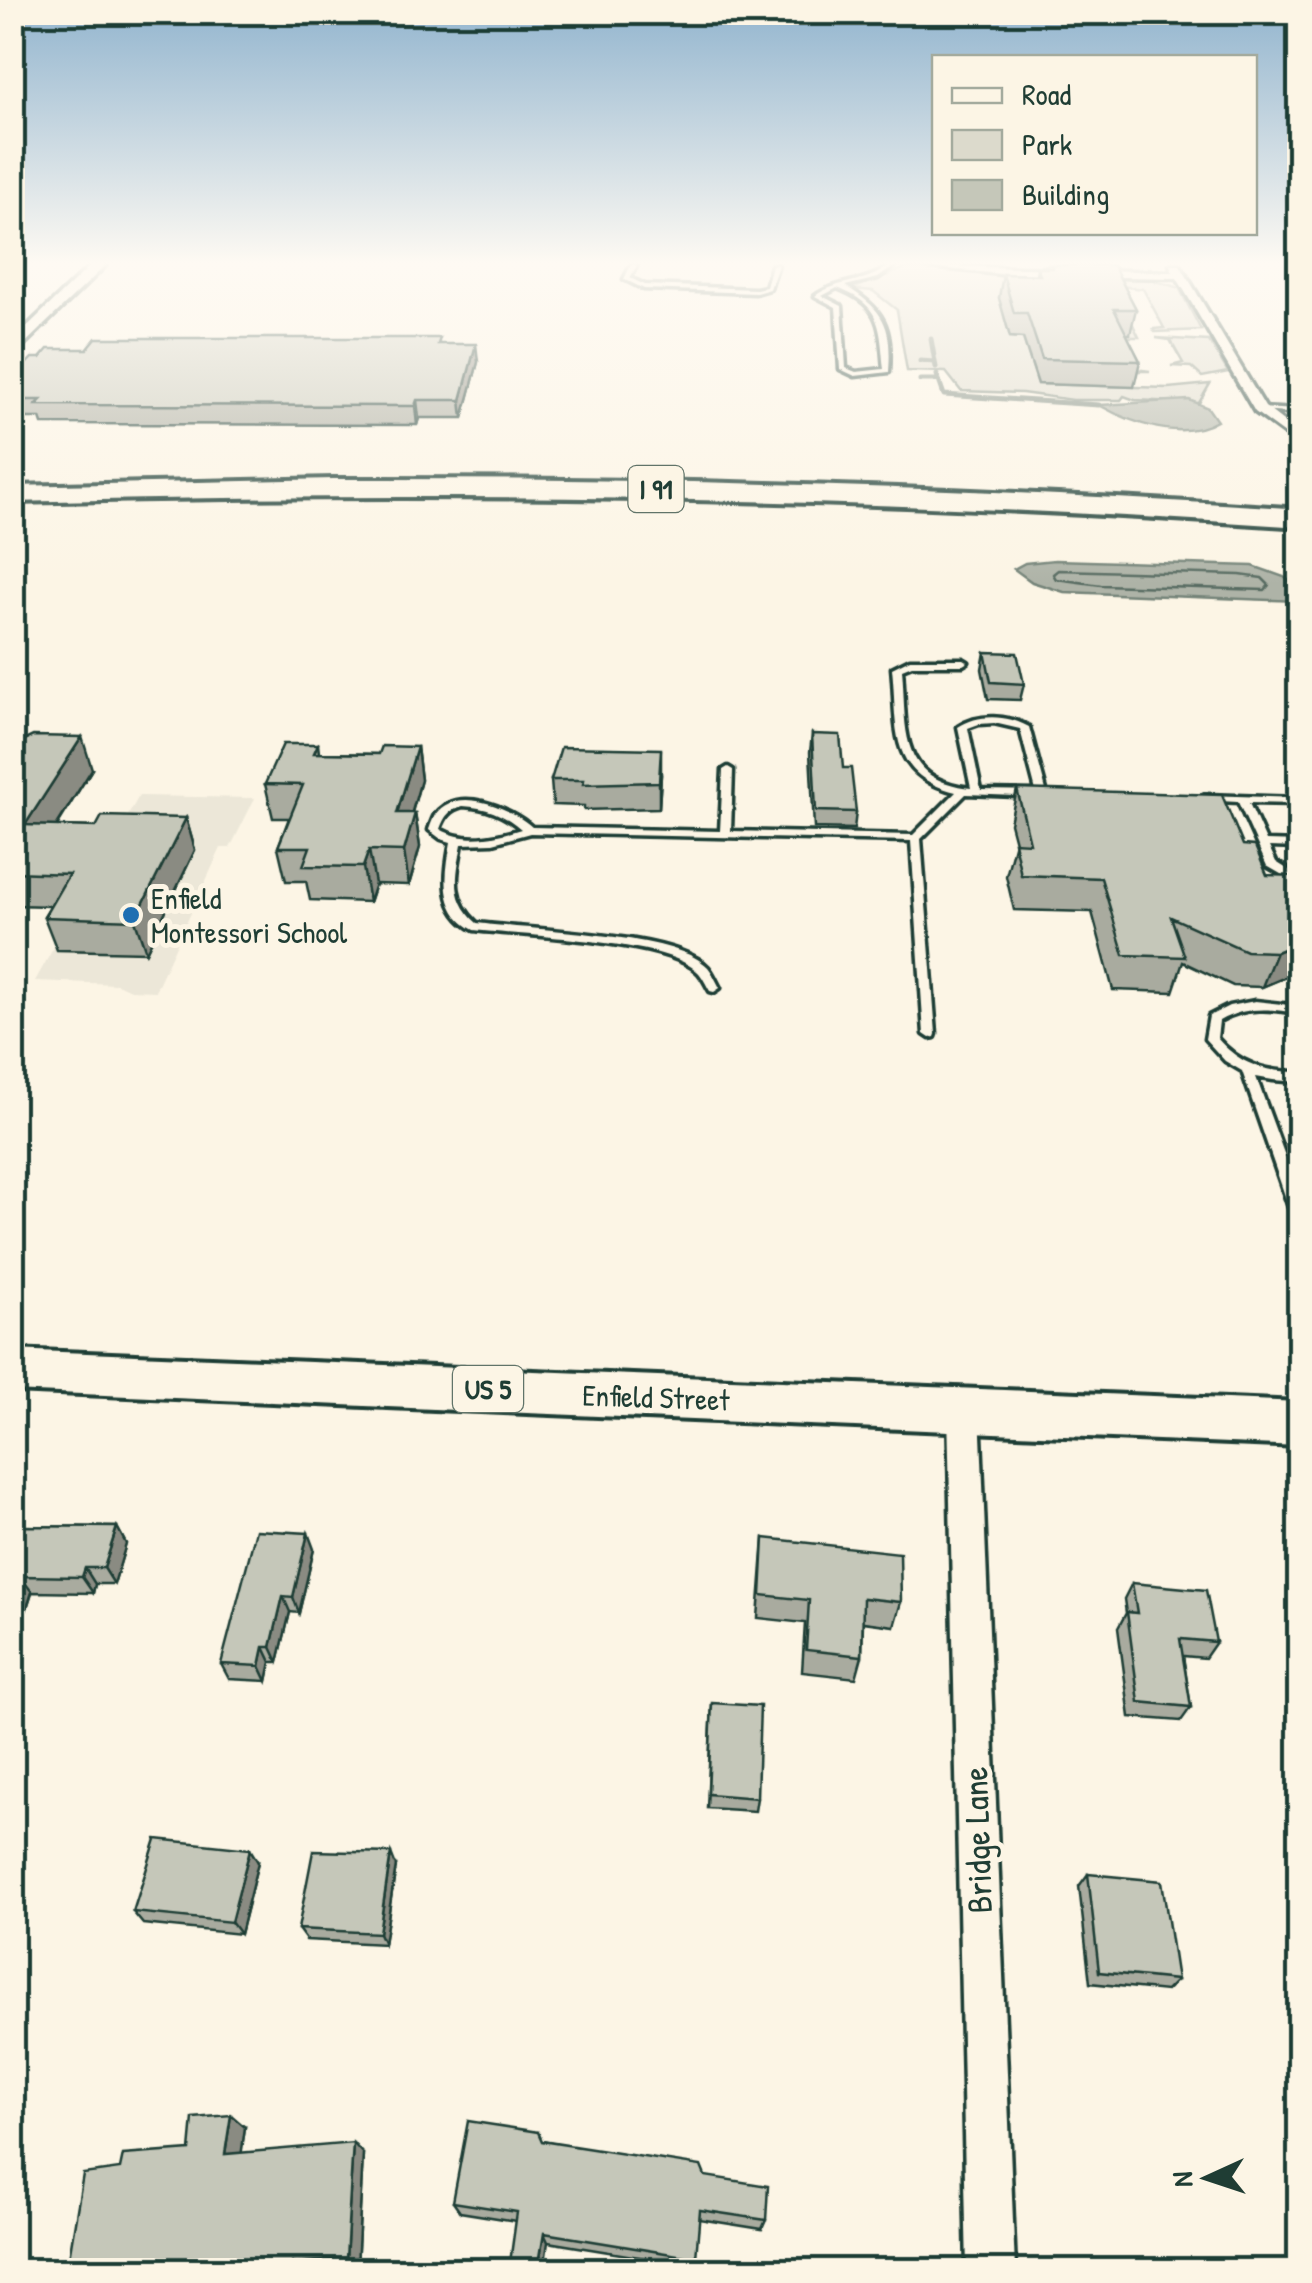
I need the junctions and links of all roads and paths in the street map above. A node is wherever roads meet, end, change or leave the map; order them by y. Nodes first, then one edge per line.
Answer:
1 (1237, 372) edge
2 (1260, 410) junction
3 (1300, 412) edge
4 (1300, 441) edge
5 (12, 476) edge
6 (12, 494) edge
7 (1300, 500) edge
8 (1300, 518) edge
9 (963, 662) dead end
10 (728, 770) dead end
11 (961, 792) junction
12 (976, 793) junction
13 (1042, 794) junction
14 (1060, 795) edge
15 (1188, 798) edge
16 (1242, 800) junction
17 (1300, 801) edge
18 (530, 830) junction
19 (726, 834) junction
20 (916, 838) junction
21 (457, 841) junction
22 (1262, 844) junction
23 (1300, 845) edge
24 (1300, 882) edge
25 (714, 988) dead end
26 (1300, 1010) edge
27 (930, 1034) dead end
28 (1248, 1072) junction
29 (1300, 1078) edge
30 (1300, 1219) edge
31 (12, 1370) edge
32 (964, 1410) junction
33 (1300, 1424) edge
34 (991, 2270) edge

1 - 2 street
2 - 3 lane
2 - 4 street
5 - 7 highway, I 91
6 - 8 highway, I 91
9 - 11 lane
10 - 19 lane
11 - 12 lane
11 - 20 lane
12 - 13 lane
12 - 13 lane
13 - 14 lane
15 - 16 lane
16 - 17 lane
16 - 22 lane
18 - 19 lane
18 - 21 lane
18 - 21 lane
19 - 20 lane
20 - 27 lane
21 - 25 lane
22 - 23 lane
22 - 24 lane
26 - 28 lane
28 - 29 lane
28 - 30 lane
31 - 32 main road, Enfield Street / US 5
32 - 33 main road, Enfield Street / US 5
32 - 34 street, Bridge Lane

